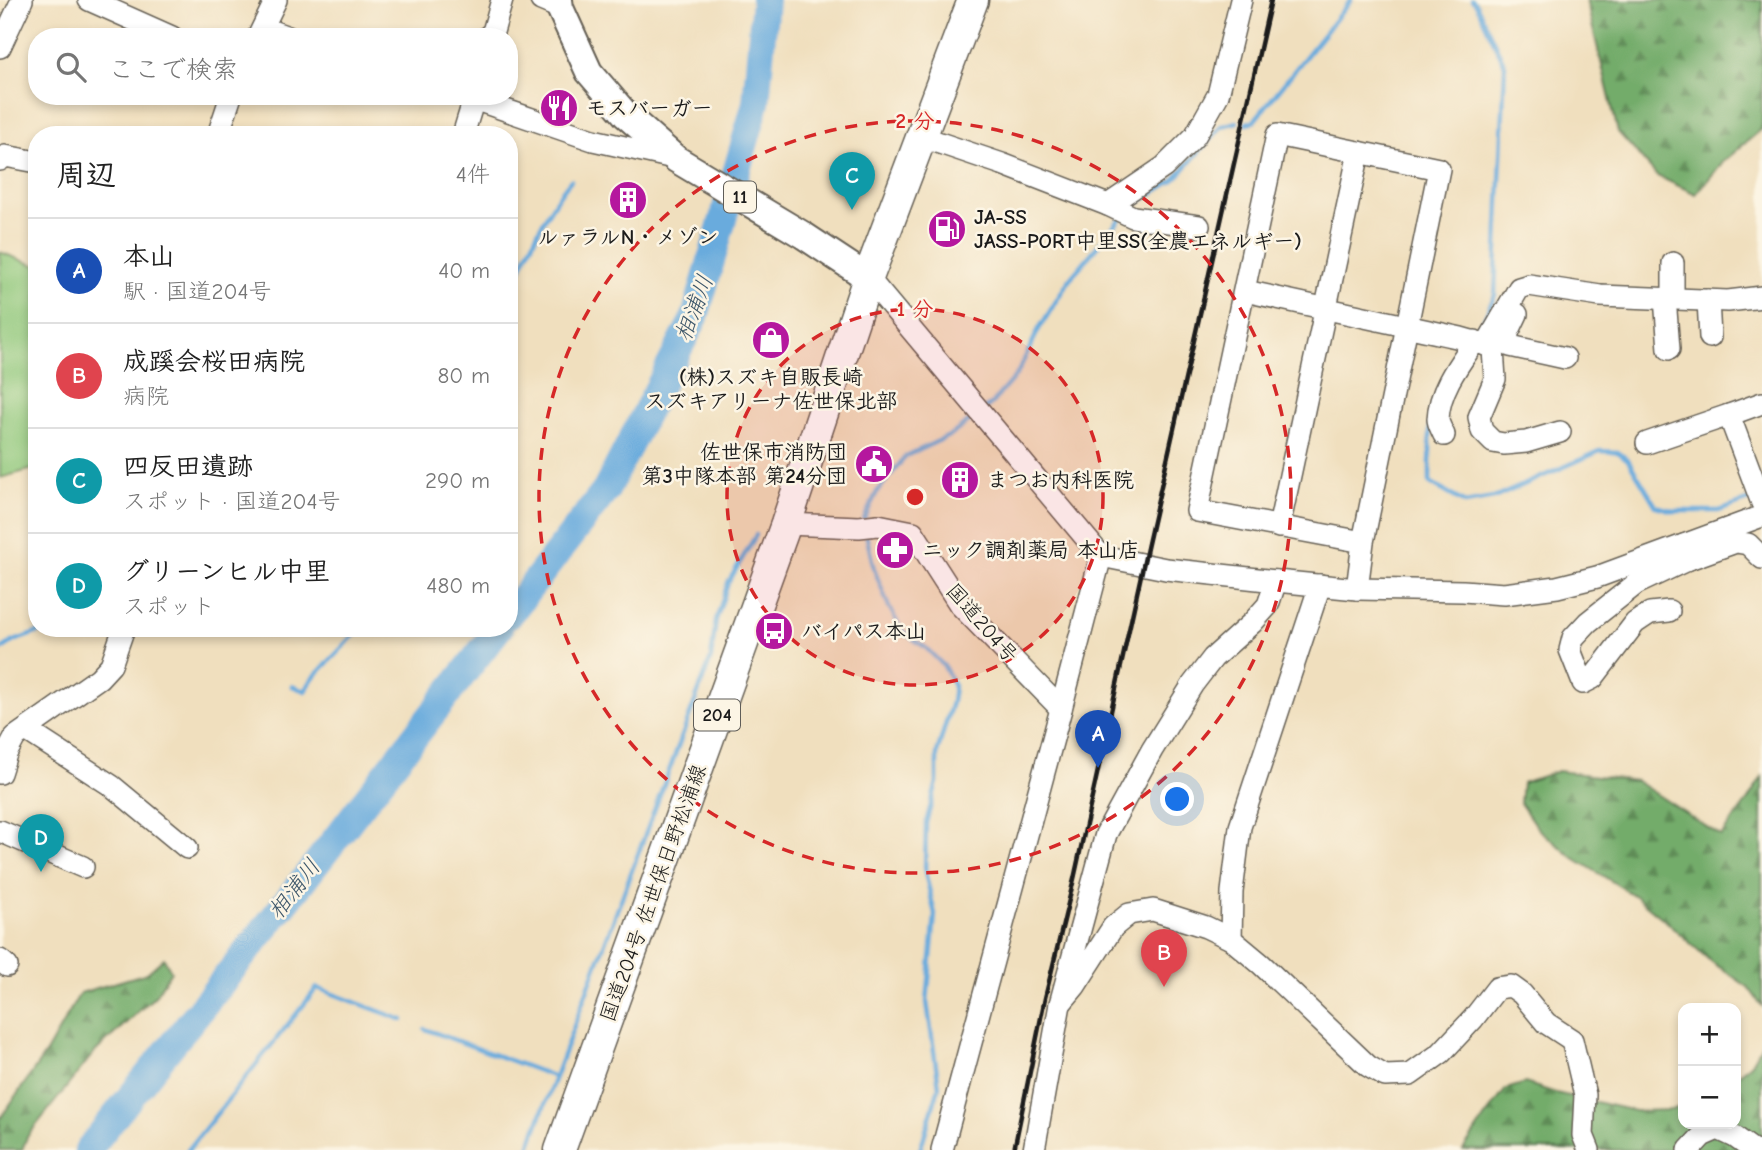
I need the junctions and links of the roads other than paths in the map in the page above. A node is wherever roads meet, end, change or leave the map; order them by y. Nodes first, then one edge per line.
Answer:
1 (22, 0) edge
2 (89, 0) edge
3 (276, 0) edge
4 (502, 0) edge
5 (973, 0) edge
6 (1241, 0) edge
7 (553, 3) edge
8 (152, 28) edge
9 (263, 28) edge
10 (494, 28) edge
11 (0, 47) edge
12 (228, 105) edge
13 (469, 105) edge
14 (490, 105) edge
15 (221, 126) edge
16 (465, 126) edge
17 (922, 137) junction
18 (1359, 152) junction
19 (676, 159) junction
20 (0, 160) edge
21 (28, 160) edge
22 (1108, 205) junction
23 (1199, 226) dead end
24 (1673, 263) dead end
25 (869, 278) junction
26 (1525, 286) junction
27 (1245, 291) junction
28 (1762, 297) edge
29 (1669, 299) junction
30 (1708, 300) junction
31 (1326, 308) junction
32 (1406, 326) junction
33 (1710, 337) dead end
34 (1473, 341) junction
35 (1670, 349) dead end
36 (1565, 358) dead end
37 (1762, 403) edge
38 (1729, 415) junction
39 (1560, 432) dead end
40 (1444, 435) dead end
41 (1647, 443) dead end
42 (1759, 495) edge
43 (1762, 516) edge
44 (786, 524) junction
45 (1279, 527) junction
46 (1363, 542) junction
47 (1686, 552) junction
48 (1101, 556) junction
49 (1762, 558) edge
50 (1276, 581) junction
51 (1320, 585) junction
52 (1357, 589) junction
53 (1669, 611) dead end
54 (121, 637) edge
55 (1061, 709) junction
56 (26, 730) junction
57 (2, 760) edge
58 (0, 831) edge
59 (187, 849) dead end
60 (83, 867) dead end
61 (1231, 939) junction
62 (1060, 1004) junction
63 (560, 1150) edge
64 (942, 1150) edge
65 (1034, 1150) edge
66 (1589, 1150) edge
67 (1689, 1150) edge
68 (1753, 1150) edge

1 - 11 street
2 - 8 street
3 - 9 street
4 - 10 street
5 - 17 highway, 204
6 - 22 street
7 - 19 main road, 11
12 - 15 street
13 - 16 street
14 - 19 street
17 - 22 street
17 - 25 highway, 204
18 - 27 street
18 - 31 street
18 - 32 street
19 - 25 main road, 11
20 - 21 street
22 - 23 street
24 - 29 street
25 - 44 highway, 国道204号 佐世保日野松浦線 / 204
25 - 48 street
26 - 29 street
26 - 34 street
26 - 36 street
27 - 31 street
27 - 45 street
28 - 30 street
29 - 30 street
29 - 35 street
30 - 33 street
31 - 32 street
31 - 45 street
32 - 34 street
32 - 46 street
34 - 39 street
34 - 40 street
37 - 38 street
38 - 41 street
38 - 42 street
43 - 47 street
44 - 55 street, 国道204号
44 - 63 highway, 国道204号 佐世保日野松浦線 / 204
45 - 46 street
46 - 52 street
47 - 49 street
47 - 52 street
47 - 53 street
48 - 50 street
48 - 55 street
50 - 51 street
50 - 62 street
51 - 52 street
51 - 61 street
54 - 56 street
55 - 64 street
56 - 57 street
56 - 59 street
58 - 60 street
61 - 62 street
61 - 66 street
62 - 65 street
67 - 68 street

